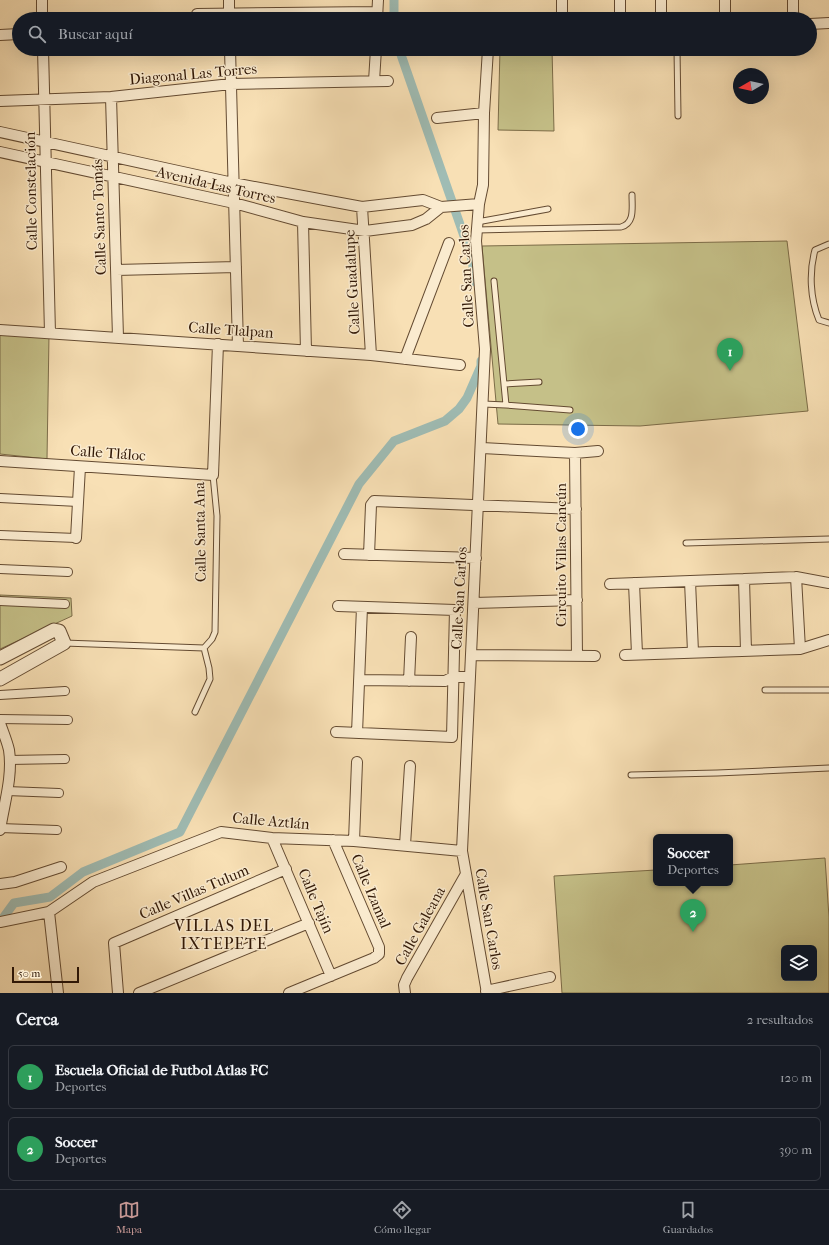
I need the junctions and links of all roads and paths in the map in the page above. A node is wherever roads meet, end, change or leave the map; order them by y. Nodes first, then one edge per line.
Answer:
1 (42, 0) edge
2 (229, 0) edge
3 (378, 0) edge
4 (562, 0) edge
5 (620, 0) edge
6 (661, 0) edge
7 (725, 0) edge
8 (793, 0) edge
9 (42, 12) edge
10 (229, 12) edge
11 (377, 12) edge
12 (562, 12) edge
13 (620, 12) edge
14 (661, 12) edge
15 (725, 12) edge
16 (793, 12) edge
17 (817, 24) edge
18 (829, 24) edge
19 (12, 34) edge
20 (0, 35) edge
21 (43, 56) edge
22 (230, 56) edge
23 (376, 56) edge
24 (488, 56) edge
25 (677, 56) edge
26 (374, 81) junction
27 (388, 81) dead end
28 (231, 84) junction
29 (110, 97) junction
30 (0, 101) edge
31 (44, 101) junction
32 (484, 113) junction
33 (678, 116) dead end
34 (437, 118) dead end
35 (0, 132) edge
36 (45, 142) junction
37 (0, 152) edge
38 (113, 157) junction
39 (46, 162) junction
40 (113, 177) junction
41 (233, 183) junction
42 (632, 195) dead end
43 (423, 200) junction
44 (234, 203) junction
45 (479, 204) junction
46 (362, 206) junction
47 (445, 207) junction
48 (548, 209) dead end
49 (426, 219) junction
50 (303, 222) junction
51 (477, 226) junction
52 (365, 231) junction
53 (449, 242) dead end
54 (829, 244) edge
55 (236, 267) junction
56 (116, 270) junction
57 (494, 281) dead end
58 (829, 323) edge
59 (0, 330) edge
60 (50, 333) junction
61 (118, 337) junction
62 (218, 344) junction
63 (238, 346) junction
64 (306, 350) junction
65 (371, 355) junction
66 (405, 359) junction
67 (460, 365) dead end
68 (539, 382) dead end
69 (504, 384) junction
70 (483, 404) junction
71 (506, 405) junction
72 (570, 410) dead end
73 (482, 448) junction
74 (598, 451) dead end
75 (575, 453) junction
76 (0, 461) edge
77 (80, 467) junction
78 (213, 475) junction
79 (0, 498) edge
80 (78, 502) junction
81 (479, 504) junction
82 (576, 509) junction
83 (0, 535) edge
84 (76, 538) joint
85 (829, 539) edge
86 (686, 543) dead end
87 (344, 554) dead end
88 (369, 555) junction
89 (476, 558) junction
90 (0, 569) edge
91 (68, 572) dead end
92 (796, 577) junction
93 (744, 579) junction
94 (690, 581) junction
95 (634, 583) junction
96 (829, 583) edge
97 (610, 584) dead end
98 (576, 600) junction
99 (0, 601) edge
100 (479, 603) junction
101 (65, 604) dead end
102 (338, 606) dead end
103 (362, 607) junction
104 (411, 636) dead end
105 (829, 640) edge
106 (64, 643) junction
107 (204, 648) junction
108 (800, 649) junction
109 (746, 651) junction
110 (693, 652) junction
111 (625, 654) dead end
112 (637, 654) junction
113 (476, 655) junction
114 (577, 656) junction
115 (595, 656) dead end
116 (0, 658) edge
117 (470, 677) junction
118 (0, 679) edge
119 (359, 680) junction
120 (410, 681) junction
121 (451, 682) junction
122 (470, 688) junction
123 (765, 690) dead end
124 (829, 690) edge
125 (65, 691) dead end
126 (0, 695) edge
127 (196, 712) dead end
128 (0, 719) edge
129 (68, 720) dead end
130 (0, 723) edge
131 (336, 732) dead end
132 (357, 733) junction
133 (64, 759) dead end
134 (9, 760) junction
135 (357, 762) dead end
136 (410, 766) dead end
137 (829, 768) edge
138 (630, 775) dead end
139 (7, 791) junction
140 (60, 793) dead end
141 (0, 829) edge
142 (57, 830) dead end
143 (272, 838) junction
144 (333, 840) junction
145 (354, 841) junction
146 (406, 845) junction
147 (462, 850) junction
148 (61, 867) dead end
149 (286, 869) junction
150 (466, 874) junction
151 (0, 884) edge
152 (49, 912) junction
153 (4, 922) edge
154 (309, 923) junction
155 (331, 976) junction
156 (550, 977) dead end
157 (302, 990) edge
158 (487, 992) edge
159 (58, 993) edge
160 (118, 993) edge
161 (139, 993) edge
162 (289, 993) edge
163 (405, 993) edge

1 - 9 street
2 - 10 street
3 - 11 street
4 - 12 street
5 - 13 street
6 - 14 street
7 - 15 street
8 - 16 street
17 - 18 street
19 - 20 street
21 - 31 street, Calle Constelación
22 - 28 street
23 - 26 street
24 - 32 street, Calle San Carlos
25 - 33 lane
26 - 27 street, Diagonal Las Torres
26 - 28 street, Diagonal Las Torres
28 - 29 street, Diagonal Las Torres
28 - 41 street
29 - 31 street, Diagonal Las Torres
29 - 38 street, Calle Santo Tomás
30 - 31 street, Diagonal Las Torres
31 - 36 street, Calle Constelación
32 - 34 street
32 - 45 street, Calle San Carlos
35 - 36 street, Avenida Las Torres
36 - 38 street, Avenida Las Torres
36 - 39 street, Calle Constelación
37 - 39 street, Avenida Las Torres
38 - 40 street, Calle Santo Tomás
38 - 41 street, Avenida Las Torres
39 - 40 street, Avenida Las Torres
39 - 60 street, Calle Constelación
40 - 44 street, Avenida Las Torres
40 - 56 street, Calle Santo Tomás
41 - 44 street
41 - 46 street, Avenida Las Torres
42 - 51 lane
43 - 46 street, Avenida Las Torres
43 - 47 street, Avenida Las Torres
43 - 49 street
44 - 50 street, Avenida Las Torres
44 - 55 street
45 - 47 street, Avenida Las Torres
45 - 51 street, Calle San Carlos
46 - 52 street, Calle Guadalupe
47 - 49 street, Avenida Las Torres
48 - 51 lane
49 - 52 street, Avenida Las Torres
50 - 52 street, Avenida Las Torres
50 - 64 street
51 - 70 street, Calle San Carlos
52 - 65 street, Calle Guadalupe
53 - 66 street
54 - 58 lane
55 - 56 street
55 - 63 street
56 - 61 street, Calle Santo Tomás
57 - 69 lane
59 - 60 street, Calle Tlalpan
60 - 61 street, Calle Tlalpan
61 - 62 street, Calle Tlalpan
62 - 63 street, Calle Tlalpan
62 - 78 street, Calle Santa Ana
63 - 64 street, Calle Tlalpan
64 - 65 street, Calle Tlalpan
65 - 66 street, Calle Tlalpan
66 - 67 street, Calle Tlalpan
68 - 69 lane
69 - 71 lane
70 - 71 lane
70 - 73 street, Calle San Carlos
71 - 72 lane
73 - 75 street
73 - 81 street, Calle San Carlos
74 - 75 street
75 - 82 street, Circuito Villas Cancún
76 - 77 street, Calle Tláloc
77 - 78 street, Calle Tláloc
77 - 80 street
78 - 107 lane, Calle Santa Ana
79 - 80 street
80 - 84 street
81 - 82 street
81 - 88 street
81 - 89 street, Calle San Carlos
82 - 98 street, Circuito Villas Cancún
83 - 84 street
85 - 86 lane
87 - 88 street
88 - 89 street
89 - 100 street, Calle San Carlos
90 - 91 street
92 - 93 street
92 - 96 street
92 - 108 street
93 - 94 street
93 - 109 street
94 - 95 street
94 - 110 street
95 - 97 street
95 - 112 street
98 - 100 street
98 - 114 street, Circuito Villas Cancún
99 - 101 street
100 - 113 street, Calle San Carlos
102 - 103 street
103 - 119 street
103 - 121 street
104 - 120 street
105 - 108 street
106 - 107 lane
106 - 116 street
106 - 118 street
107 - 127 lane
108 - 109 street
109 - 110 street
110 - 112 street
111 - 112 street
113 - 114 street
113 - 117 street, Calle San Carlos
114 - 115 street
117 - 121 street
117 - 122 street, Calle San Carlos
119 - 120 street
119 - 132 street
120 - 121 street
121 - 122 street
121 - 132 street
122 - 147 street, Calle San Carlos
123 - 124 lane
125 - 126 street
128 - 129 street
130 - 134 street
131 - 132 street
133 - 134 street
134 - 139 street
135 - 145 street
136 - 146 street
137 - 138 lane
139 - 140 street
139 - 141 street
141 - 142 street
143 - 144 street, Calle Aztlán
143 - 149 street, Calle Tajín
143 - 152 street, Calle Aztlán
144 - 145 street, Calle Aztlán
144 - 155 street, Calle Izamal
145 - 146 street, Calle Aztlán
146 - 147 street, Calle Aztlán
147 - 150 street, Calle San Carlos
148 - 151 street
149 - 154 street, Calle Tajín
149 - 160 street, Calle Villas Tulum
150 - 158 street, Calle San Carlos
150 - 163 street, Calle Galeana
152 - 153 street, Calle Aztlán
152 - 159 street
154 - 155 street, Calle Tajín
154 - 161 street
155 - 157 street
156 - 158 street
157 - 162 street

